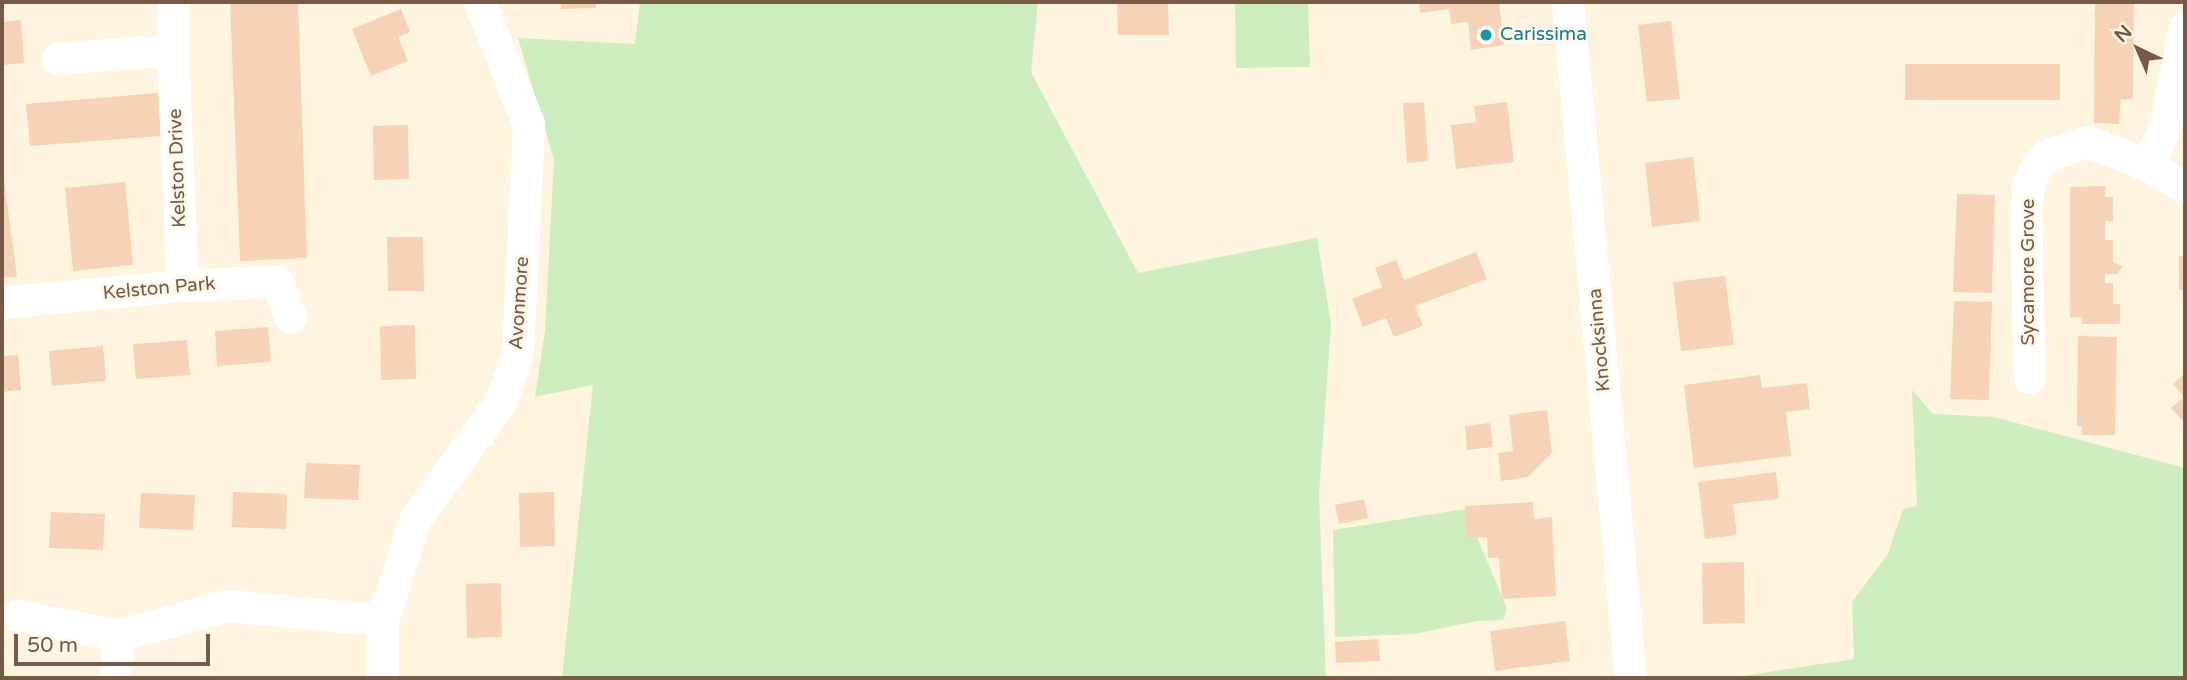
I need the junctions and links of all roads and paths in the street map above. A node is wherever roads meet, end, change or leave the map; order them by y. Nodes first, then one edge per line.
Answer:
1 (174, 2) edge
2 (480, 2) edge
3 (1568, 2) edge
4 (2185, 28) edge
5 (173, 50) junction
6 (58, 59) dead end
7 (2149, 166) junction
8 (2185, 188) edge
9 (183, 286) junction
10 (2, 303) edge
11 (291, 318) dead end
12 (2030, 378) dead end
13 (18, 616) dead end
14 (383, 621) junction
15 (118, 636) junction
16 (115, 678) edge
17 (383, 678) edge
18 (1631, 678) edge

1 - 5 street, Kelston Drive
2 - 14 street, Avonmore
3 - 18 street, Knocksinna
4 - 7 street
5 - 6 street
5 - 9 street, Kelston Drive
7 - 8 street, Sycamore Grove
7 - 12 street, Sycamore Grove
9 - 10 street, Kelston Park
9 - 11 street, Kelston Park
13 - 15 street
14 - 15 street
14 - 17 street, Avonmore
15 - 16 street

